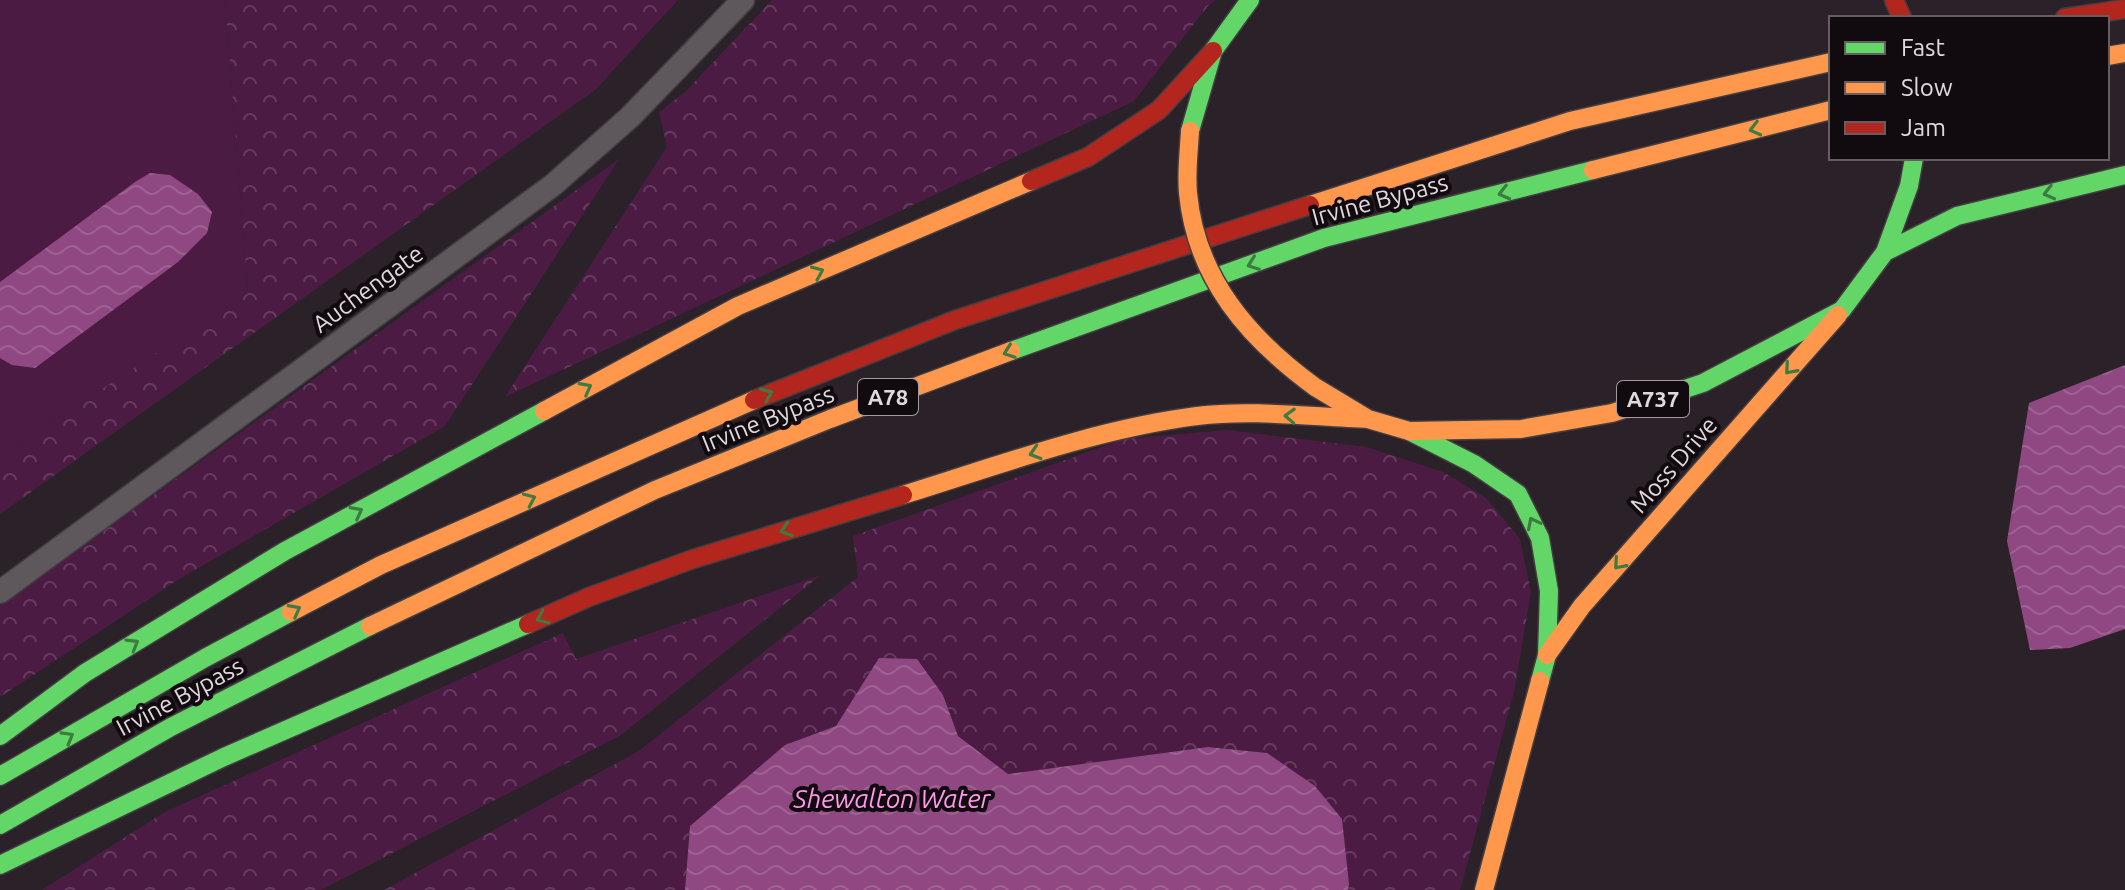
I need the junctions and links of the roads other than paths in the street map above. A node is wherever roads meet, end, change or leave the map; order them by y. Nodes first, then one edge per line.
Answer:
1 (743, 0) edge
2 (1250, 0) edge
3 (2125, 9) edge
4 (2078, 16) edge
5 (1213, 51) junction
6 (1829, 62) edge
7 (1829, 111) edge
8 (1914, 160) edge
9 (2125, 175) edge
10 (1885, 252) junction
11 (1842, 310) junction
12 (1368, 419) junction
13 (1409, 431) junction
14 (0, 592) edge
15 (1547, 655) junction
16 (0, 736) edge
17 (0, 776) edge
18 (0, 825) edge
19 (0, 865) edge
20 (1484, 890) edge

1 - 14 street, Auchengate
2 - 5 main road, A737
3 - 4 main road
5 - 12 main road, A737, bridge
16 -> 5 main road
17 -> 6 main road, Irvine Bypass / A78
7 -> 18 main road, Irvine Bypass / A78
8 - 10 main road, A737
9 -> 10 main road
10 - 11 main road, A737
11 - 13 main road, A737
11 -> 15 main road, Moss Drive
12 - 13 main road, A737
12 -> 19 main road
15 -> 13 main road, Moss Drive
15 - 20 main road, Moss Drive

